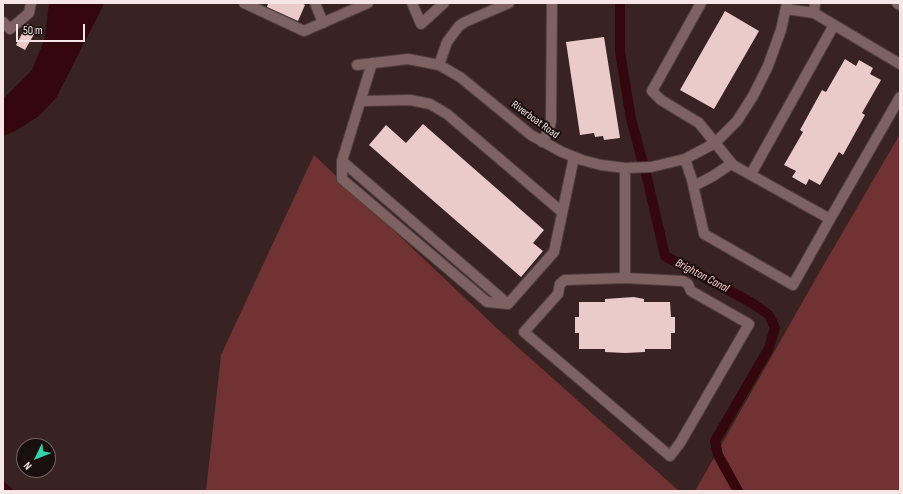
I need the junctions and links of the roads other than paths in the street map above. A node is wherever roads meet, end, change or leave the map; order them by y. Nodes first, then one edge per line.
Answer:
1 (31, 3) edge
2 (244, 3) edge
3 (315, 3) edge
4 (368, 3) edge
5 (412, 3) edge
6 (444, 3) edge
7 (509, 3) edge
8 (552, 3) edge
9 (701, 3) edge
10 (897, 3) edge
11 (900, 5) edge
12 (786, 6) edge
13 (814, 8) edge
14 (3, 22) edge
15 (323, 23) junction
16 (834, 25) junction
17 (372, 63) junction
18 (900, 64) edge
19 (357, 65) dead end
20 (439, 65) junction
21 (900, 98) edge
22 (362, 101) junction
23 (542, 142) junction
24 (715, 143) junction
25 (574, 157) junction
26 (685, 159) junction
27 (732, 164) junction
28 (630, 168) junction
29 (751, 174) junction
30 (694, 186) junction
31 (562, 212) junction
32 (830, 220) junction
33 (625, 278) junction

1 - 14 street
2 - 15 street
3 - 15 street
4 - 15 street
5 - 6 street
7 - 20 street
8 - 23 street
9 - 24 street
10 - 11 street
12 - 13 street
12 - 24 street, Riverboat Road
13 - 16 street
16 - 18 street
16 - 29 street
17 - 19 street, Riverboat Road
17 - 20 street, Riverboat Road
17 - 22 street
20 - 23 street, Riverboat Road
21 - 32 street
22 - 31 street
22 - 31 street
23 - 25 street, Riverboat Road
24 - 26 street, Riverboat Road
24 - 27 street
25 - 28 street, Riverboat Road
25 - 31 street
26 - 28 street, Riverboat Road
26 - 30 street
27 - 29 street
27 - 30 street
28 - 33 street
29 - 32 street
30 - 32 street
33 - 33 street

